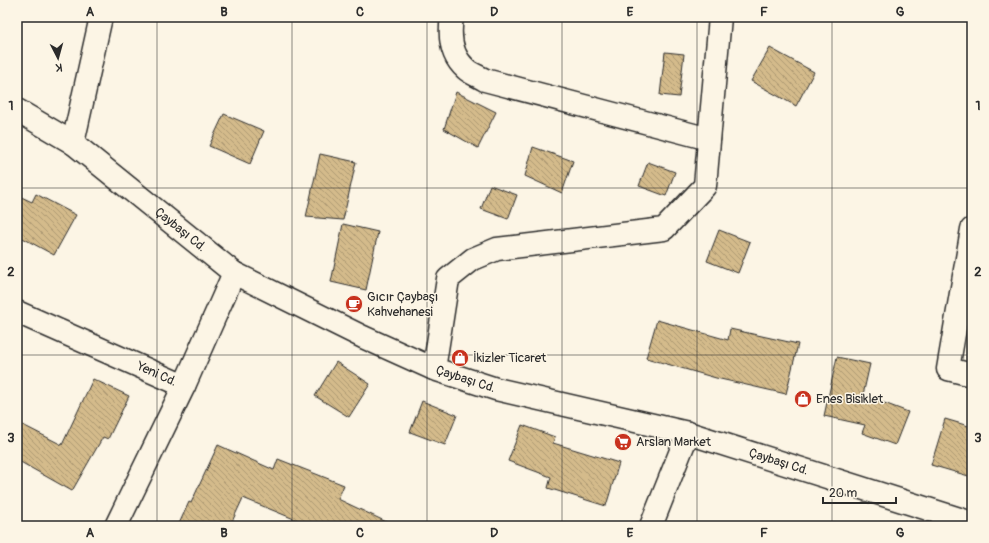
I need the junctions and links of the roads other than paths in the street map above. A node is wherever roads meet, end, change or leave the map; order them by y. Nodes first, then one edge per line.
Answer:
1 (102, 17) edge
2 (452, 17) edge
3 (720, 17) edge
4 (17, 110) edge
5 (709, 139) junction
6 (73, 143) junction
7 (972, 229) edge
8 (234, 273) junction
9 (17, 312) edge
10 (434, 369) junction
11 (972, 375) edge
12 (184, 386) junction
13 (688, 433) junction
14 (972, 523) edge
15 (116, 526) edge
16 (651, 526) edge

1 - 6 street
2 - 5 street
3 - 5 street
4 - 6 street, Çaybaşı Cd.
5 - 10 street
6 - 8 street, Çaybaşı Cd.
7 - 11 street
8 - 10 street, Çaybaşı Cd.
8 - 12 street, Yeni Cd.
9 - 12 street, Yeni Cd.
10 - 13 street, Çaybaşı Cd.
12 - 15 street
13 - 14 street, Çaybaşı Cd.
13 - 16 street

